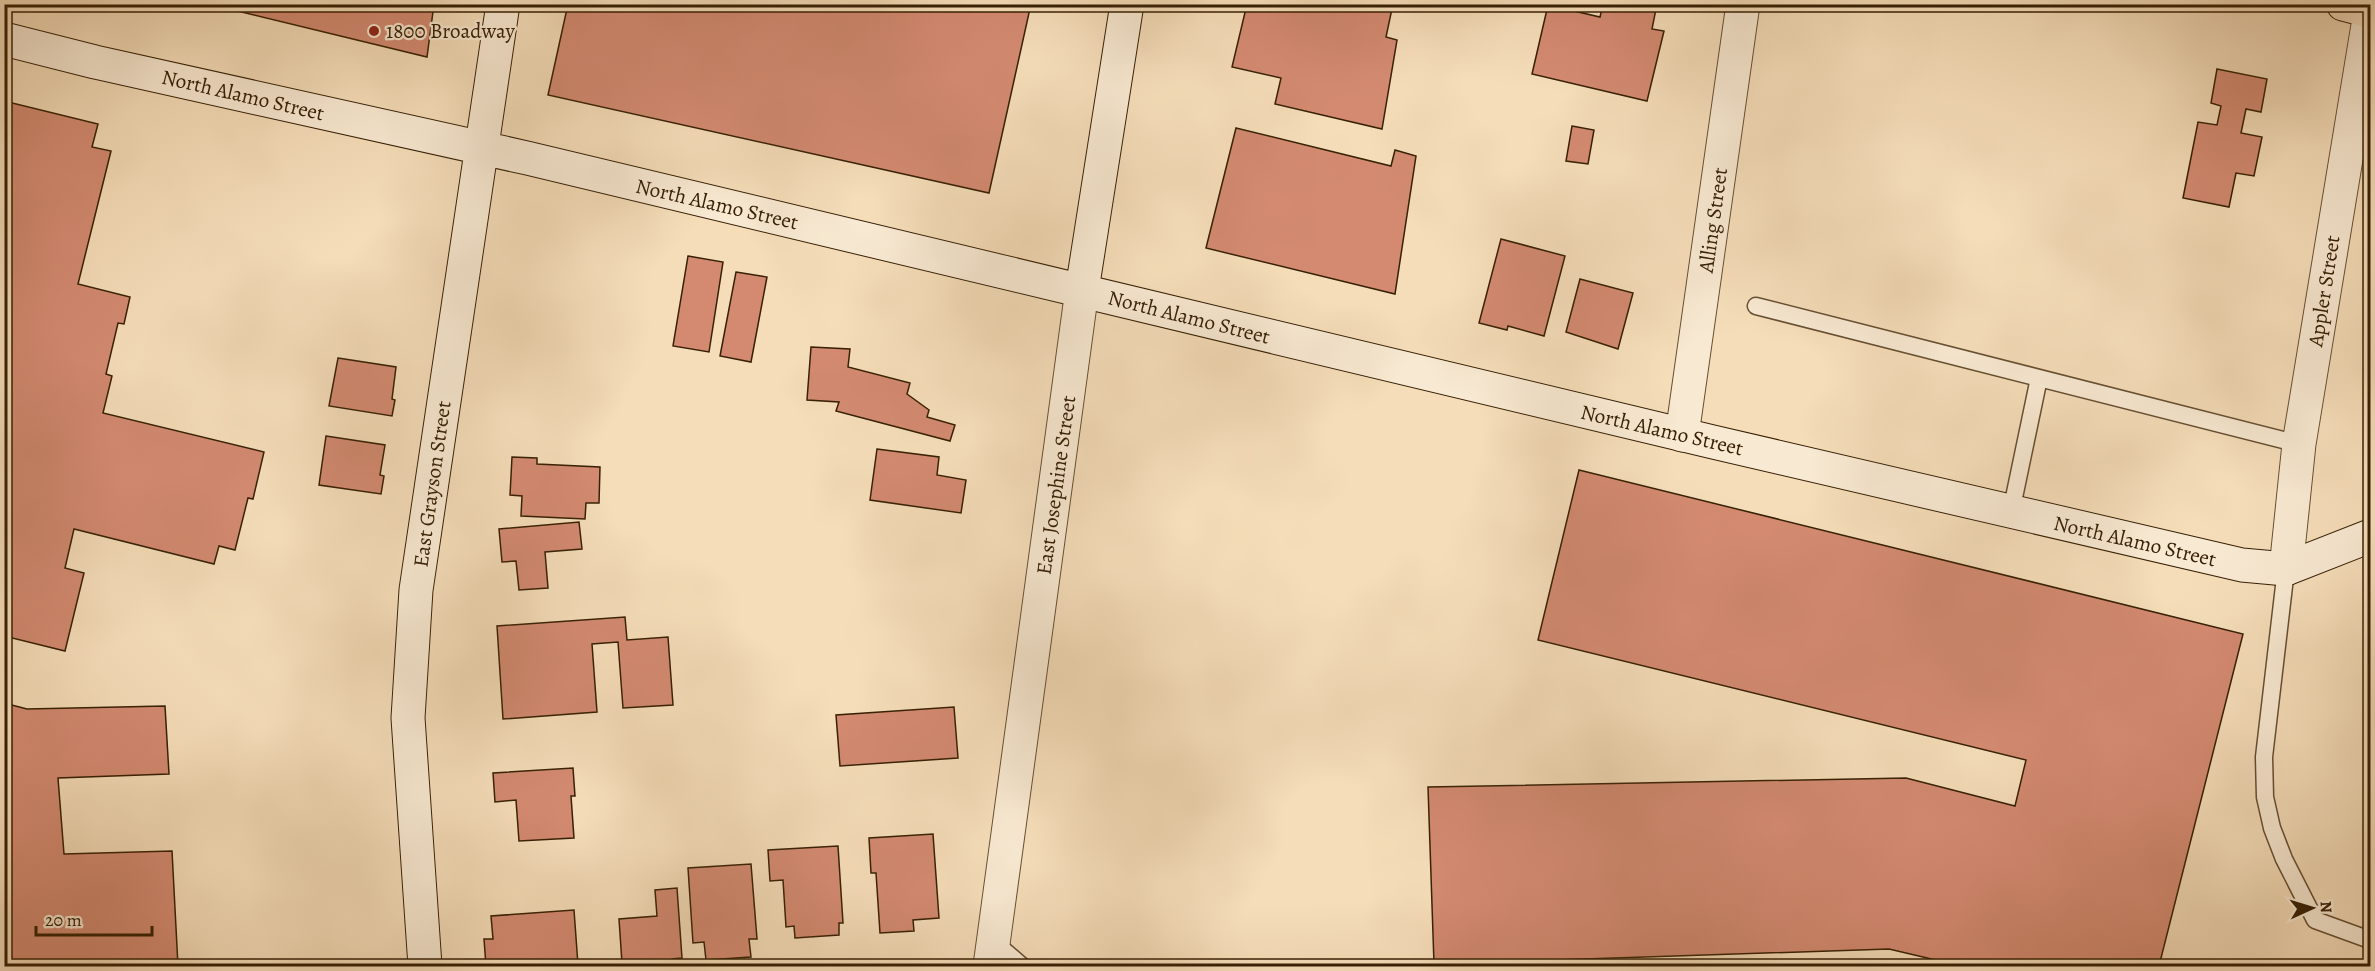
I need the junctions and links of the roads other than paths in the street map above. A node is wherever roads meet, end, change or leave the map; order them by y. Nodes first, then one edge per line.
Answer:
1 (503, 4) edge
2 (1127, 4) edge
3 (1743, 4) edge
4 (2343, 4) edge
5 (2370, 12) edge
6 (4, 39) edge
7 (480, 148) junction
8 (1083, 291) junction
9 (1756, 306) dead end
10 (2039, 378) junction
11 (1682, 435) junction
12 (2299, 444) junction
13 (2011, 512) junction
14 (2370, 536) edge
15 (2286, 569) junction
16 (2370, 939) edge
17 (992, 954) edge
18 (424, 966) edge
19 (1022, 966) edge

1 - 7 street, East Grayson Street
2 - 8 street, East Josephine Street
3 - 11 street, Alling Street
4 - 5 main road
5 - 12 street, Appler Street
6 - 7 street, North Alamo Street
7 - 8 street, North Alamo Street
7 - 18 street, East Grayson Street
8 - 11 street, North Alamo Street
8 - 17 street, East Josephine Street
9 - 10 lane
10 - 12 lane
10 - 13 lane
11 - 13 street, North Alamo Street
12 - 15 street, Appler Street
13 - 15 street, North Alamo Street
14 - 15 street, North Alamo Street
15 - 16 lane
17 - 19 lane

